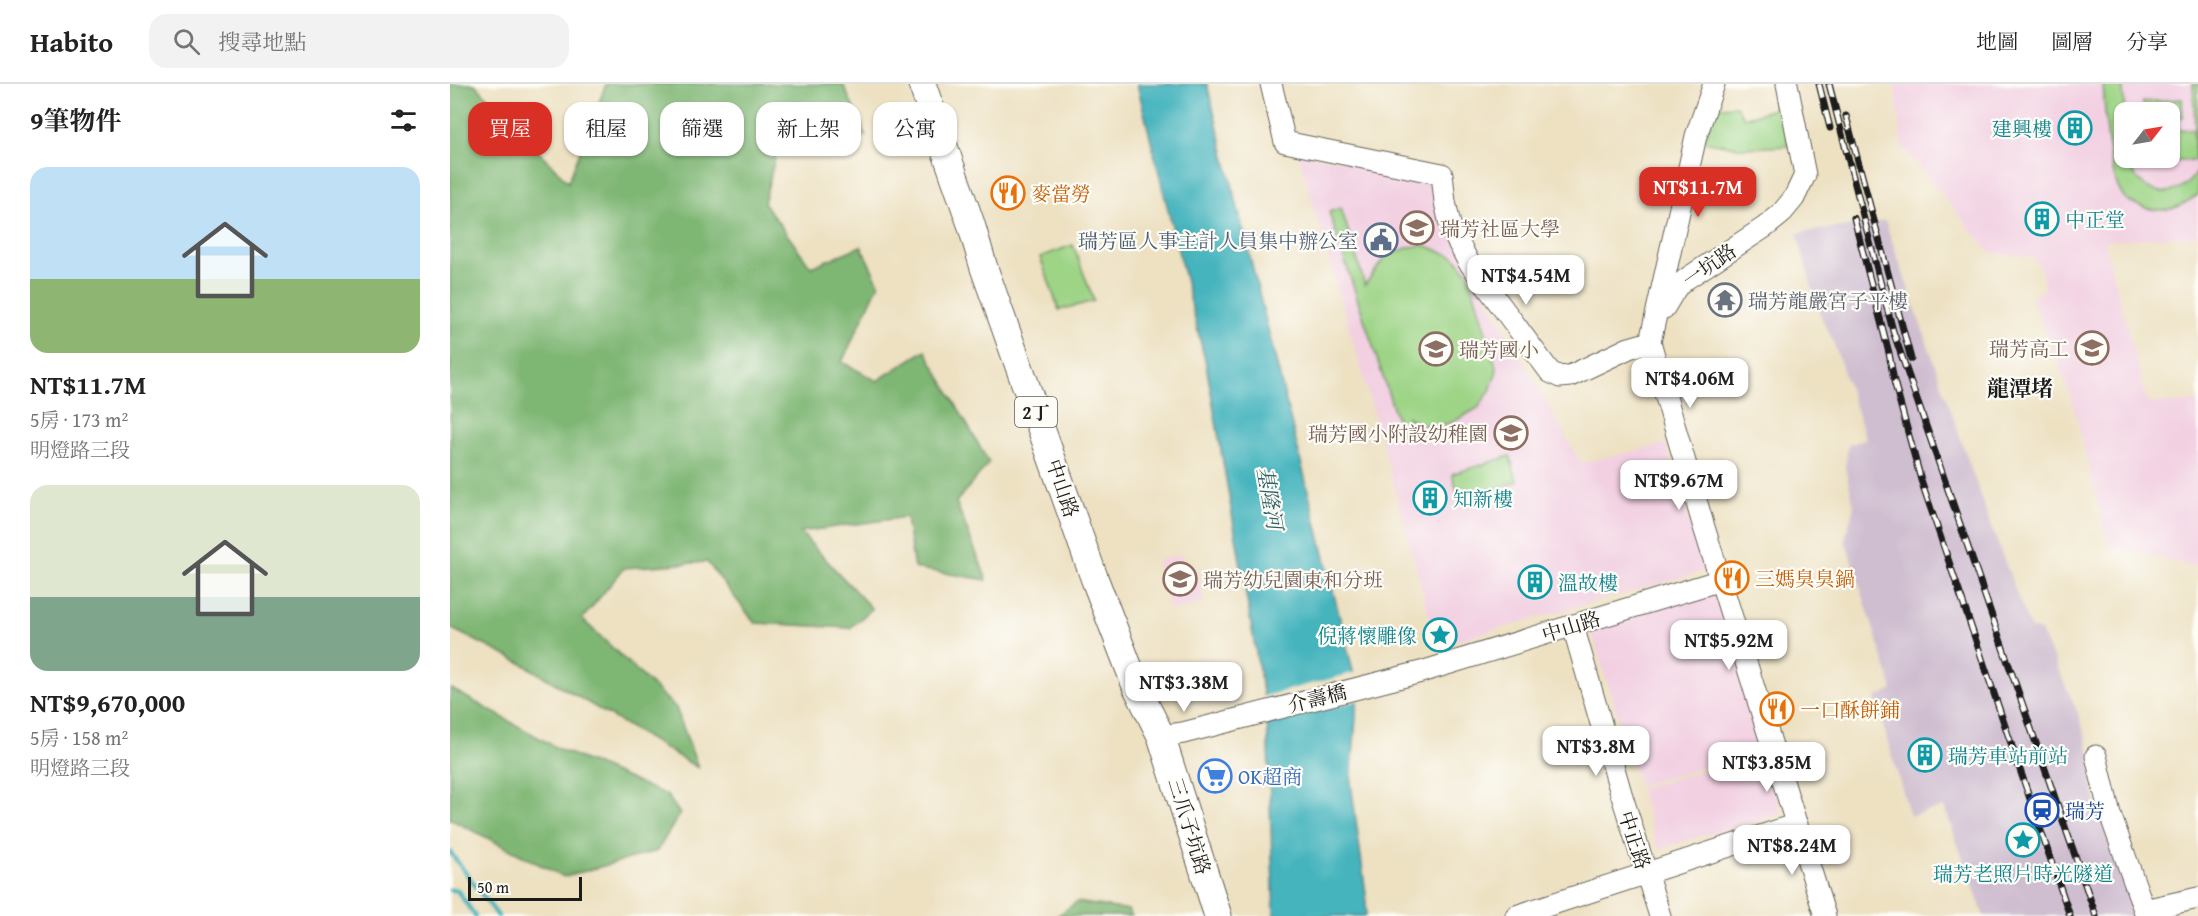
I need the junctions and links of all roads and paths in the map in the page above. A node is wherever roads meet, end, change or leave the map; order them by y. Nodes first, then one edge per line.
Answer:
1 (922, 84) edge
2 (1271, 84) edge
3 (1714, 84) edge
4 (1787, 84) edge
5 (1650, 342) junction
6 (1721, 580) junction
7 (1573, 626) junction
8 (1421, 672) joint
9 (1161, 736) junction
10 (2096, 756) dead end
11 (1797, 825) junction
12 (1646, 873) junction
13 (2198, 898) edge
14 (2145, 913) edge
15 (1218, 916) edge
16 (1516, 916) edge
17 (1660, 916) edge
18 (1825, 916) edge

1 - 9 main road, 中山路 / 2丁
2 - 5 street
3 - 5 street
4 - 5 street, 一坑路
5 - 6 street
6 - 7 street, 中山路
6 - 11 street
7 - 8 street, 中山路
7 - 12 street, 中正路
8 - 9 street, 介壽橋
9 - 15 main road, 三爪子坑路 / 2丁
10 - 14 street
11 - 12 street
11 - 18 street
12 - 16 street
12 - 17 street, 中正路
13 - 14 street

